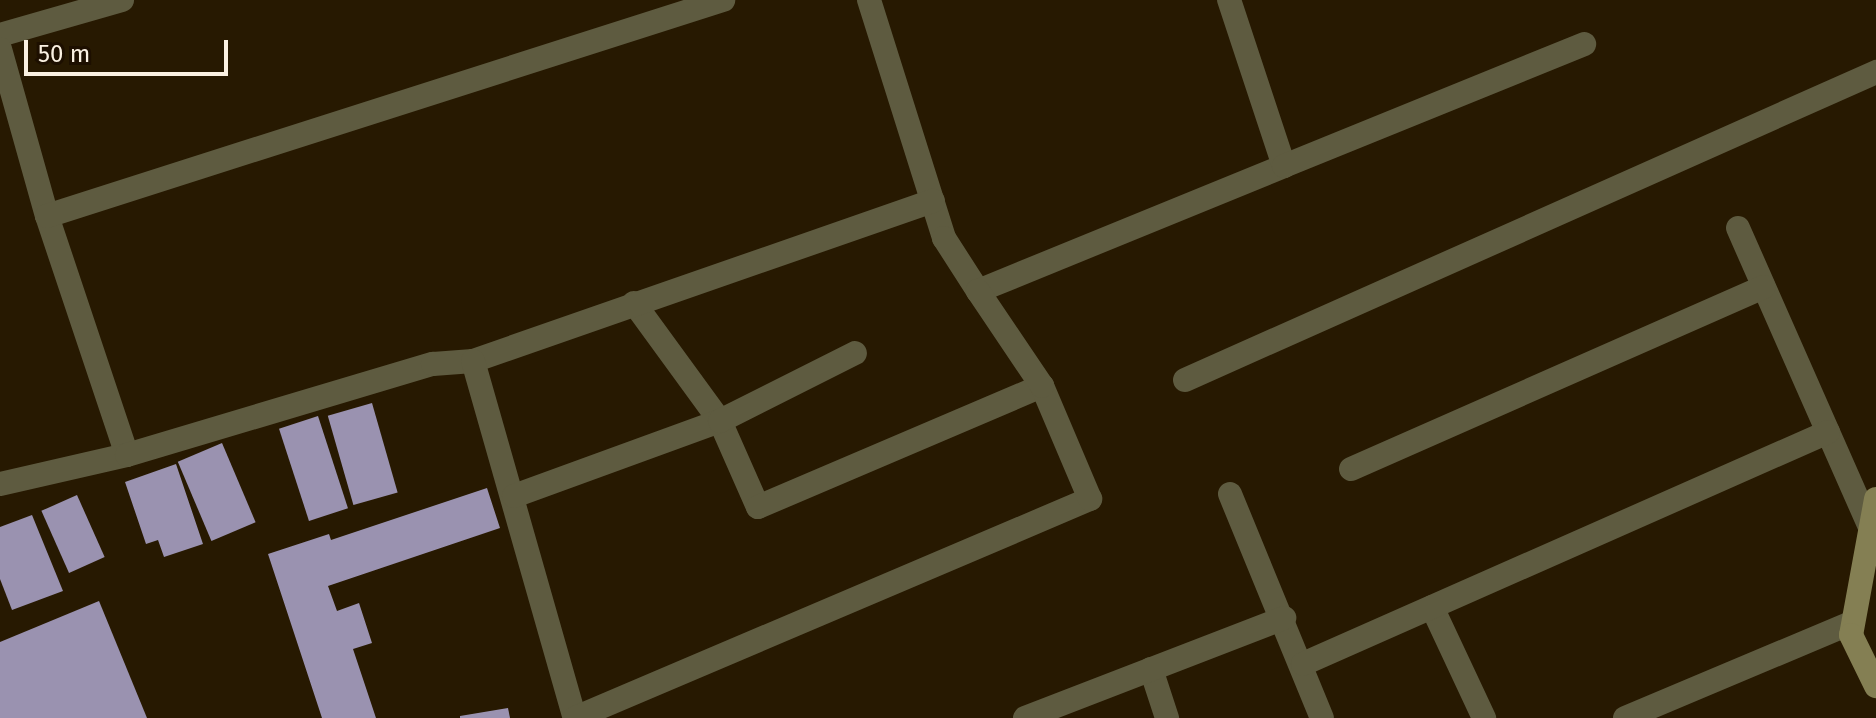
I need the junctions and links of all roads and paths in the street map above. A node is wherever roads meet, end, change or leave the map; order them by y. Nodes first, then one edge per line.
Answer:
1 (122, 0) edge
2 (723, 0) edge
3 (869, 0) edge
4 (1229, 0) edge
5 (0, 35) edge
6 (1584, 44) dead end
7 (0, 49) edge
8 (1876, 72) edge
9 (1284, 166) junction
10 (933, 201) junction
11 (47, 216) junction
12 (1738, 228) dead end
13 (1764, 287) junction
14 (978, 291) junction
15 (634, 303) junction
16 (855, 353) dead end
17 (473, 361) junction
18 (1185, 380) dead end
19 (1042, 386) junction
20 (720, 421) junction
21 (1828, 432) junction
22 (127, 455) junction
23 (1351, 469) dead end
24 (0, 484) edge
25 (1230, 494) dead end
26 (514, 496) junction
27 (1876, 499) edge
28 (1873, 526) edge
29 (1432, 607) junction
30 (1284, 618) junction
31 (1853, 622) junction
32 (1303, 664) junction
33 (1151, 669) junction
34 (1876, 686) edge
35 (1025, 718) edge
36 (1167, 718) edge
37 (1322, 718) edge
38 (1484, 718) edge
39 (1625, 718) edge

1 - 5 street
2 - 11 street
3 - 10 street
4 - 9 street
6 - 9 street
7 - 11 street
8 - 18 street
9 - 14 street
10 - 14 street
10 - 15 street
11 - 22 street
12 - 13 street
13 - 21 street
13 - 23 street
14 - 19 street
15 - 17 street
15 - 20 street
16 - 20 street
17 - 22 street
17 - 26 street
19 - 20 street
19 - 26 street
20 - 26 street
21 - 28 street
21 - 29 street
22 - 24 street
25 - 30 street
27 - 28 main road
28 - 31 main road
29 - 32 street
29 - 38 street
30 - 32 street
30 - 33 street
31 - 34 main road
31 - 39 street
32 - 37 street
33 - 35 street
33 - 36 street

